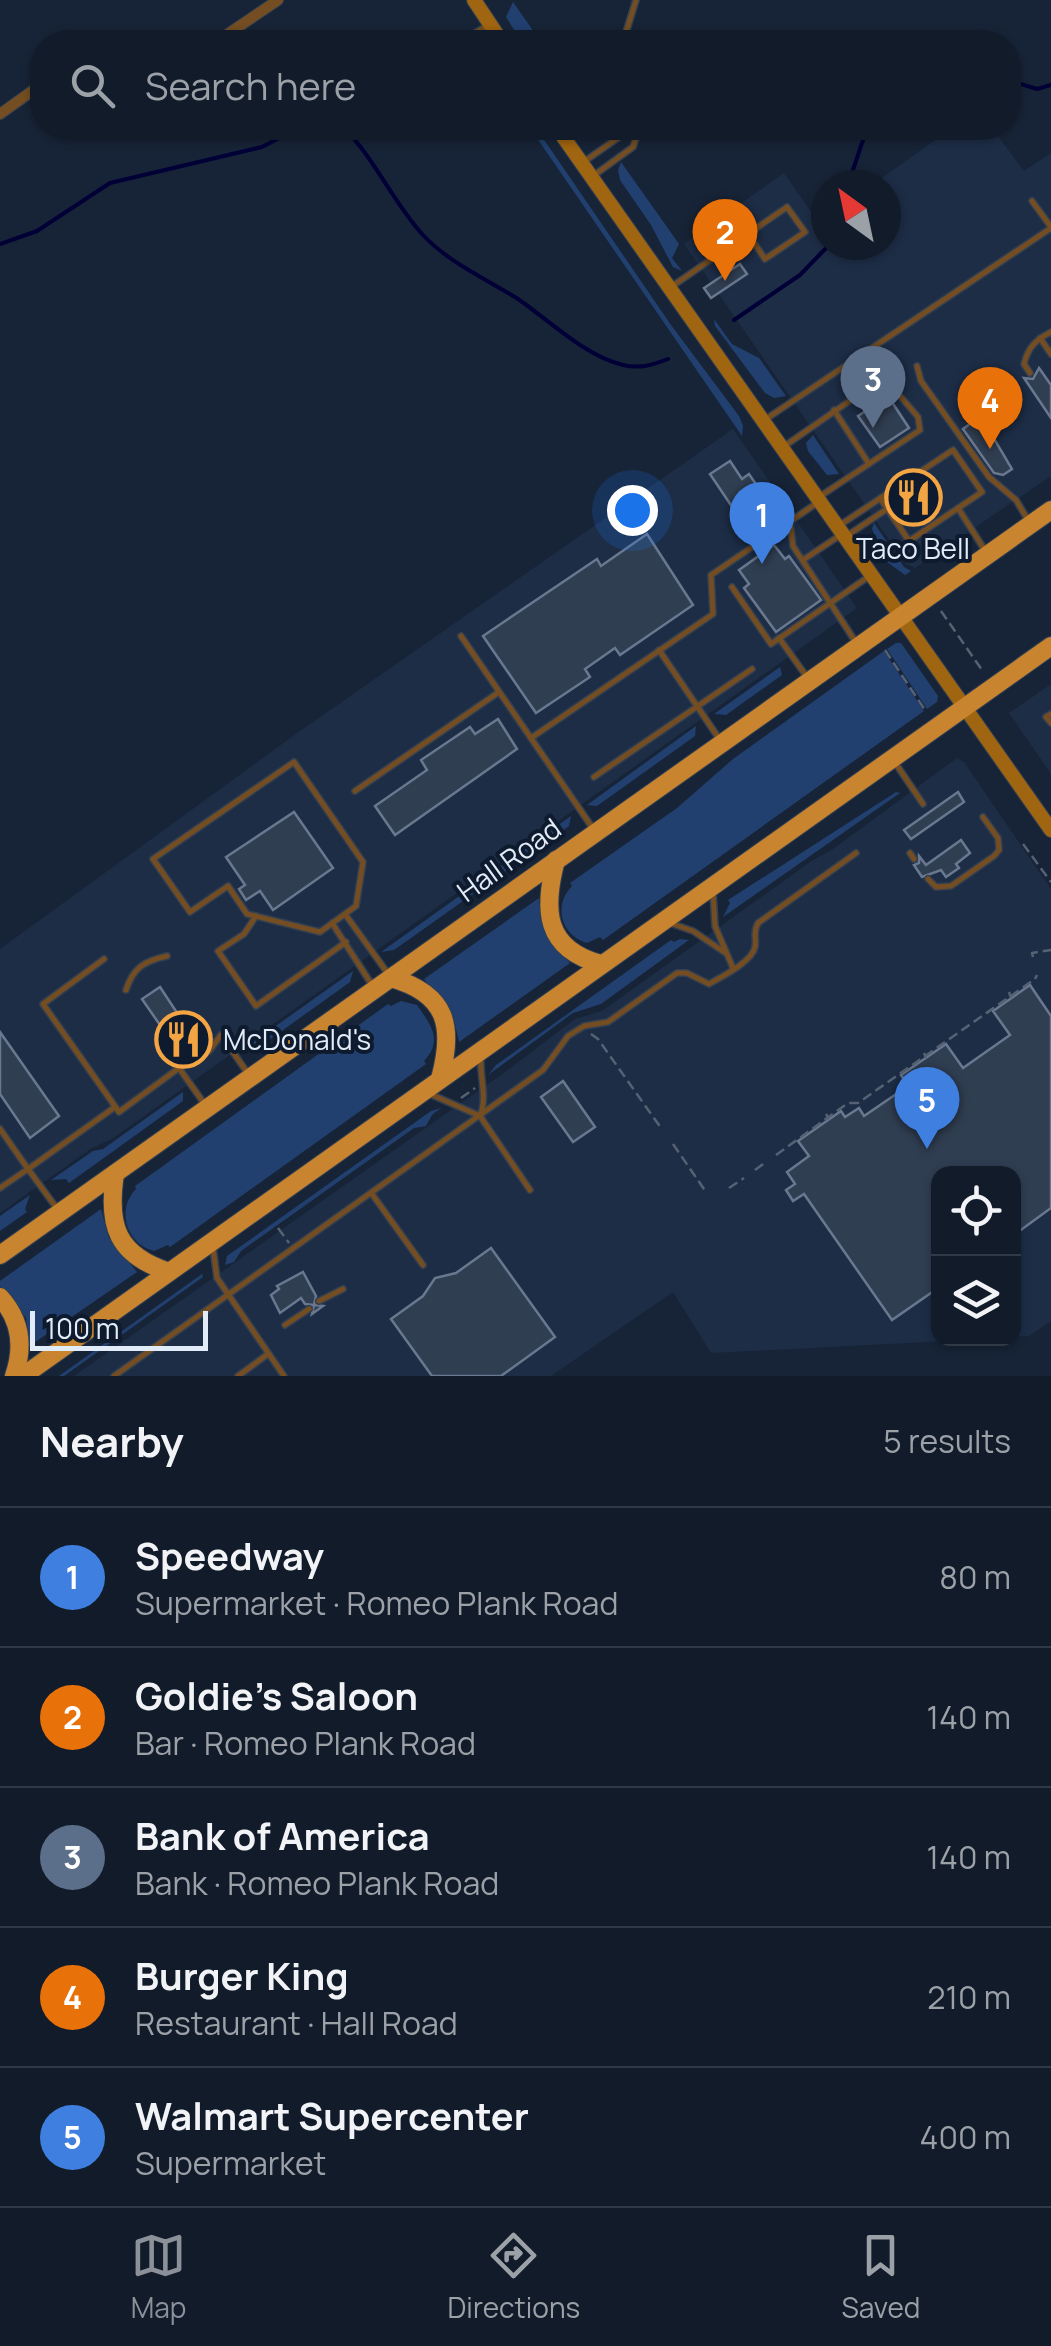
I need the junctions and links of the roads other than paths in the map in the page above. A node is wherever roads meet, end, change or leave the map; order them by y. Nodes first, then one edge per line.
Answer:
1 (278, 0) edge
2 (474, 0) edge
3 (636, 0) edge
4 (490, 25) junction
5 (234, 30) edge
6 (481, 30) edge
7 (494, 30) edge
8 (627, 30) edge
9 (30, 93) edge
10 (0, 114) edge
11 (565, 140) edge
12 (615, 140) edge
13 (637, 140) edge
14 (581, 164) junction
15 (590, 178) junction
16 (1032, 200) dead end
17 (1051, 228) edge
18 (748, 234) junction
19 (668, 289) junction
20 (1051, 332) edge
21 (1040, 338) junction
22 (1051, 354) edge
23 (918, 366) dead end
24 (1030, 374) dead end
25 (834, 410) junction
26 (763, 420) junction
27 (783, 448) junction
28 (869, 464) junction
29 (820, 498) junction
30 (880, 498) junction
31 (887, 508) junction
32 (958, 508) junction
33 (1051, 510) edge
34 (790, 521) junction
35 (1031, 524) junction
36 (844, 531) junction
37 (988, 554) junction
38 (803, 560) junction
39 (873, 573) junction
40 (732, 587) dead end
41 (829, 604) junction
42 (902, 614) junction
43 (460, 636) dead end
44 (779, 638) junction
45 (858, 645) junction
46 (1051, 646) edge
47 (659, 650) junction
48 (752, 670) dead end
49 (809, 680) junction
50 (499, 692) junction
51 (698, 706) junction
52 (965, 706) junction
53 (1051, 714) edge
54 (1051, 724) edge
55 (531, 738) junction
56 (721, 742) junction
57 (891, 758) junction
58 (594, 777) dead end
59 (355, 791) dead end
60 (923, 804) dead end
61 (983, 817) dead end
62 (1051, 830) edge
63 (595, 832) junction
64 (856, 853) dead end
65 (556, 860) junction
66 (928, 879) dead end
67 (714, 884) junction
68 (345, 914) junction
69 (256, 916) junction
70 (662, 921) junction
71 (332, 923) junction
72 (346, 942) junction
73 (724, 952) junction
74 (167, 956) dead end
75 (104, 959) dead end
76 (601, 964) junction
77 (733, 968) junction
78 (391, 978) junction
79 (375, 989) junction
80 (126, 990) dead end
81 (482, 1049) junction
82 (179, 1068) junction
83 (251, 1077) junction
84 (440, 1078) junction
85 (422, 1092) junction
86 (115, 1108) junction
87 (207, 1108) junction
88 (480, 1116) junction
89 (0, 1129) edge
90 (28, 1169) junction
91 (114, 1174) junction
92 (0, 1188) edge
93 (530, 1190) dead end
94 (372, 1194) junction
95 (60, 1212) junction
96 (214, 1240) junction
97 (0, 1256) edge
98 (423, 1265) dead end
99 (169, 1272) junction
100 (344, 1289) dead end
101 (227, 1296) junction
102 (0, 1297) edge
103 (319, 1301) dead end
104 (308, 1308) dead end
105 (285, 1326) dead end
106 (268, 1354) junction
107 (24, 1375) edge
108 (114, 1376) edge
109 (238, 1376) edge
110 (284, 1376) edge

1 - 5 street
2 - 4 main road
3 - 8 lane
4 - 6 lane
4 - 7 main road
9 - 10 street
11 - 14 main road
12 - 14 lane
13 - 15 lane
14 - 15 main road
15 - 19 main road
16 - 17 lane
17 - 26 lane
18 - 18 lane
18 - 19 lane
19 - 26 main road
20 - 21 lane
21 - 22 lane
21 - 24 lane
23 - 35 lane
25 - 27 lane
25 - 28 lane
25 - 28 lane
26 - 27 main road
27 - 29 main road
28 - 29 lane
29 - 34 lane
29 - 36 main road
30 - 31 lane
30 - 32 lane
30 - 36 lane
31 - 32 lane
31 - 36 lane
32 - 37 lane
33 - 35 highway, Hall Road
34 - 38 lane
34 - 47 lane
35 - 37 highway, Hall Road
36 - 38 lane
36 - 39 main road
37 - 42 highway, Hall Road
38 - 41 lane
39 - 41 lane
39 - 42 main road
40 - 44 lane
41 - 44 lane
41 - 45 lane
42 - 45 highway, Hall Road
42 - 52 main road
43 - 50 lane
44 - 49 lane
45 - 49 highway, Hall Road
46 - 52 highway
47 - 51 lane
47 - 55 lane
48 - 51 lane
49 - 56 highway, Hall Road
50 - 55 lane
50 - 59 lane
51 - 56 lane
51 - 58 lane
52 - 57 highway
52 - 62 main road
53 - 54 lane
55 - 63 lane
56 - 63 highway, Hall Road
57 - 60 lane
57 - 67 highway
61 - 66 lane
63 - 65 highway, Hall Road
64 - 77 lane
65 - 76 highway
65 - 78 highway, Hall Road
67 - 70 highway
67 - 73 lane
68 - 69 lane
68 - 71 lane
68 - 78 lane
69 - 71 lane
69 - 72 lane
70 - 73 lane
70 - 76 highway
71 - 72 lane
72 - 79 lane
73 - 77 lane
74 - 80 lane
75 - 86 lane
76 - 81 highway
77 - 88 lane
78 - 79 highway, Hall Road
78 - 84 highway
79 - 83 highway, Hall Road
81 - 84 highway
81 - 88 lane
82 - 83 lane
82 - 86 lane
82 - 87 lane
83 - 87 highway, Hall Road
84 - 85 highway
85 - 88 lane
85 - 96 highway
86 - 90 lane
87 - 91 highway, Hall Road
88 - 93 lane
88 - 94 lane
89 - 90 lane
90 - 92 lane
90 - 95 lane
91 - 95 highway, Hall Road
91 - 99 highway
94 - 98 lane
94 - 101 lane
95 - 97 highway, Hall Road
96 - 99 highway
96 - 101 lane
99 - 107 highway
100 - 103 lane
101 - 106 lane
101 - 108 lane
102 - 107 highway
104 - 105 lane
106 - 109 lane
106 - 110 lane

